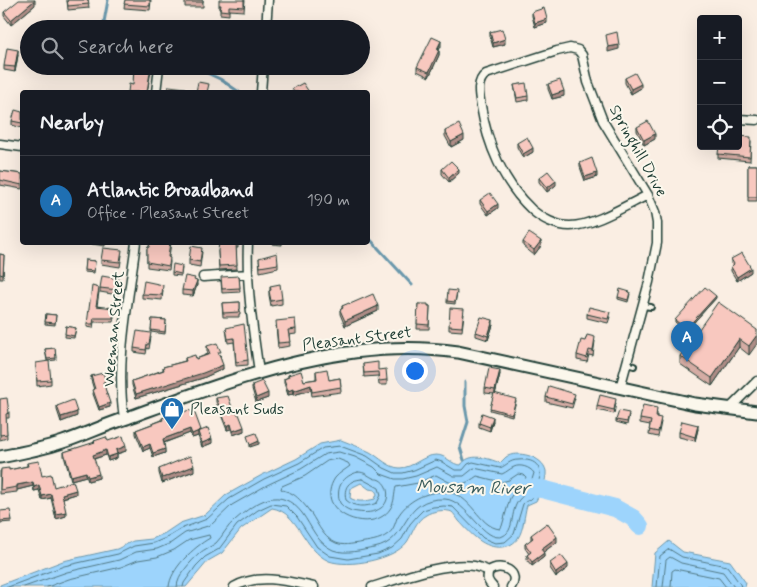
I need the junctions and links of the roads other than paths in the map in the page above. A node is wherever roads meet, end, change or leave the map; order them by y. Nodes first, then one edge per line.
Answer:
1 (268, 0) edge
2 (267, 20) edge
3 (158, 75) edge
4 (262, 75) edge
5 (156, 90) edge
6 (261, 90) edge
7 (742, 119) edge
8 (757, 120) edge
9 (0, 144) edge
10 (20, 147) edge
11 (648, 195) junction
12 (136, 245) edge
13 (248, 245) edge
14 (249, 274) junction
15 (203, 277) dead end
16 (642, 306) junction
17 (651, 307) dead end
18 (259, 372) junction
19 (757, 381) edge
20 (620, 388) junction
21 (730, 408) junction
22 (757, 412) edge
23 (124, 418) junction
24 (0, 457) edge
25 (489, 571) junction
26 (234, 587) edge
27 (314, 587) edge
28 (372, 587) edge
29 (493, 587) edge
30 (511, 587) edge

1 - 2 street
3 - 5 street
4 - 6 street
7 - 8 street
9 - 10 street
11 - 11 street, Springhill Drive
11 - 16 street, Springhill Drive
12 - 23 street, Weeman Street
13 - 14 street
14 - 15 street
14 - 18 street
16 - 17 lane
16 - 20 street, Springhill Drive
18 - 20 main road, Pleasant Street
18 - 23 main road, Pleasant Street
19 - 21 street
20 - 21 main road, Pleasant Street
21 - 22 main road, Pleasant Street
23 - 24 main road, Pleasant Street
25 - 28 street
25 - 29 street
25 - 30 street
26 - 27 street

